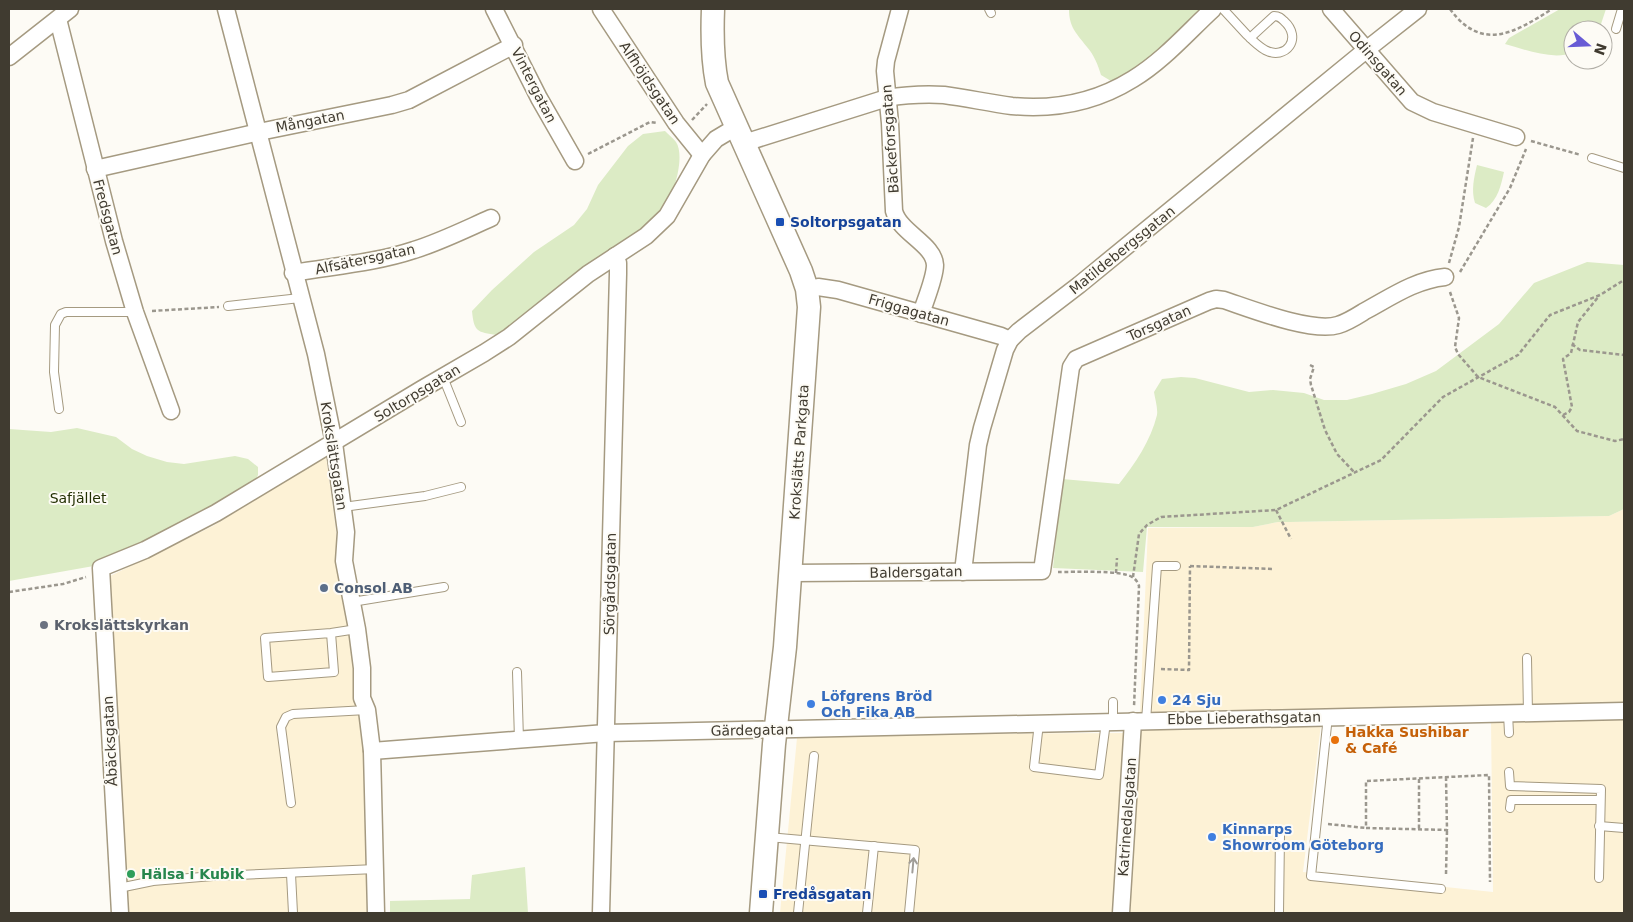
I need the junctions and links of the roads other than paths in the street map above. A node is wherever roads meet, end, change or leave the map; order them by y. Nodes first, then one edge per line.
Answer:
1 (226, 9) edge
2 (494, 9) edge
3 (601, 9) edge
4 (712, 9) edge
5 (900, 9) edge
6 (1213, 9) edge
7 (1223, 9) edge
8 (1331, 9) edge
9 (1418, 9) edge
10 (1622, 9) edge
11 (64, 14) edge
12 (1616, 29) dead end
13 (1250, 38) junction
14 (514, 45) junction
15 (1366, 50) junction
16 (9, 57) edge
17 (887, 98) junction
18 (259, 132) junction
19 (740, 135) junction
20 (1522, 139) road end
21 (702, 156) junction
22 (1592, 158) road end
23 (575, 161) road end
24 (95, 168) junction
25 (1624, 168) edge
26 (491, 218) dead end
27 (615, 256) junction
28 (294, 273) junction
29 (1445, 277) road end
30 (807, 289) junction
31 (300, 298) junction
32 (228, 306) road end
33 (135, 312) junction
34 (921, 314) junction
35 (1010, 340) junction
36 (443, 377) junction
37 (59, 409) dead end
38 (171, 411) dead end
39 (461, 422) dead end
40 (334, 443) junction
41 (461, 487) dead end
42 (342, 507) junction
43 (1176, 566) road end
44 (101, 568) joint
45 (1042, 571) joint
46 (963, 572) junction
47 (791, 573) junction
48 (444, 587) dead end
49 (352, 602) junction
50 (357, 630) junction
51 (331, 633) junction
52 (1150, 655) junction
53 (1160, 656) dead end
54 (1526, 658) dead end
55 (517, 672) dead end
56 (1113, 702) dead end
57 (367, 710) junction
58 (1624, 711) edge
59 (1508, 714) junction
60 (1528, 714) junction
61 (1328, 716) junction
62 (1139, 721) junction
63 (1109, 722) junction
64 (1039, 723) junction
65 (776, 729) junction
66 (1509, 733) dead end
67 (606, 734) junction
68 (519, 740) junction
69 (372, 751) junction
70 (814, 756) dead end
71 (1509, 772) dead end
72 (1600, 800) junction
73 (291, 803) dead end
74 (1510, 808) dead end
75 (1599, 826) junction
76 (1624, 828) edge
77 (1280, 835) dead end
78 (766, 836) junction
79 (806, 840) junction
80 (874, 846) junction
81 (376, 869) junction
82 (291, 874) junction
83 (1599, 878) dead end
84 (118, 889) junction
85 (1441, 889) dead end
86 (120, 913) edge
87 (293, 913) edge
88 (376, 913) edge
89 (601, 913) edge
90 (761, 913) edge
91 (798, 913) edge
92 (868, 913) edge
93 (909, 913) edge
94 (1121, 913) edge
95 (1279, 913) edge

1 - 18 street, Krokslättsgatan
2 - 14 street, Vintergatan
3 - 21 street, Alfhöjdsgatan
4 - 19 street, Krokslätts Parkgata
5 - 17 street, Bäckeforsgatan
6 - 17 street, Soltorpsgatan
7 - 13 lane
8 - 15 street, Odinsgatan
9 - 15 street, Matildebergsgatan
10 - 12 lane
11 - 16 street
11 - 24 street, Fredsgatan
13 - 13 lane
14 - 18 street, Mångatan
14 - 23 street, Vintergatan
15 - 20 street, Odinsgatan
15 - 35 street, Matildebergsgatan
17 - 19 street, Soltorpsgatan
17 - 34 street, Bäckeforsgatan
18 - 24 street, Mångatan
18 - 28 street, Krokslättsgatan
19 - 21 street, Soltorpsgatan
19 - 30 street, Krokslätts Parkgata
21 - 27 street, Soltorpsgatan
22 - 25 lane
24 - 33 street, Fredsgatan
26 - 28 street, Alfsätersgatan
27 - 36 street, Soltorpsgatan
27 - 67 street, Sörgårdsgatan
28 - 31 street, Krokslättsgatan
29 - 45 street, Torsgatan
30 - 34 street, Friggagatan
30 - 47 street, Krokslätts Parkgata
31 - 32 lane
31 - 40 street, Krokslättsgatan
33 - 37 lane
33 - 38 street, Fredsgatan
34 - 35 street, Friggagatan
35 - 46 street, Matildebergsgatan
36 - 39 lane
36 - 40 street, Soltorpsgatan
40 - 42 street, Krokslättsgatan
40 - 44 street, Soltorpsgatan
41 - 42 lane
42 - 49 street, Krokslättsgatan
43 - 52 lane
44 - 84 street, Åbäcksgatan
45 - 46 street, Baldersgatan
46 - 47 street, Baldersgatan
47 - 65 street, Krokslätts Parkgata
48 - 49 lane
49 - 50 street, Krokslättsgatan
50 - 51 lane
50 - 57 street, Krokslättsgatan
51 - 51 lane
52 - 53 lane
52 - 62 lane
54 - 60 lane
55 - 68 lane
56 - 63 lane
57 - 69 street, Krokslättsgatan
57 - 73 lane
58 - 60 street, Ebbe Lieberathsgatan
59 - 60 street, Ebbe Lieberathsgatan
59 - 61 street, Ebbe Lieberathsgatan
59 - 66 lane
61 - 62 street, Ebbe Lieberathsgatan
61 - 85 lane
62 - 63 street, Gärdegatan
62 - 94 street, Katrinedalsgatan
63 - 64 street, Gärdegatan
63 - 64 lane
64 - 65 street, Gärdegatan
65 - 67 street, Gärdegatan
65 - 78 street, Krokslätts Parkgata
67 - 68 street, Gärdegatan
67 - 89 street, Sörgårdsgatan
68 - 69 street, Gärdegatan
69 - 81 street, Krokslättsgatan
70 - 79 lane
71 - 72 lane
72 - 74 lane
72 - 75 lane
75 - 76 lane
75 - 83 lane
77 - 95 lane
78 - 79 lane
78 - 90 street, Krokslätts Parkgata
79 - 80 lane
79 - 91 lane
80 - 92 lane
93 -> 80 lane
81 - 82 lane
81 - 88 street, Krokslättsgatan
82 - 84 lane
82 - 87 lane
84 - 86 street, Åbäcksgatan

